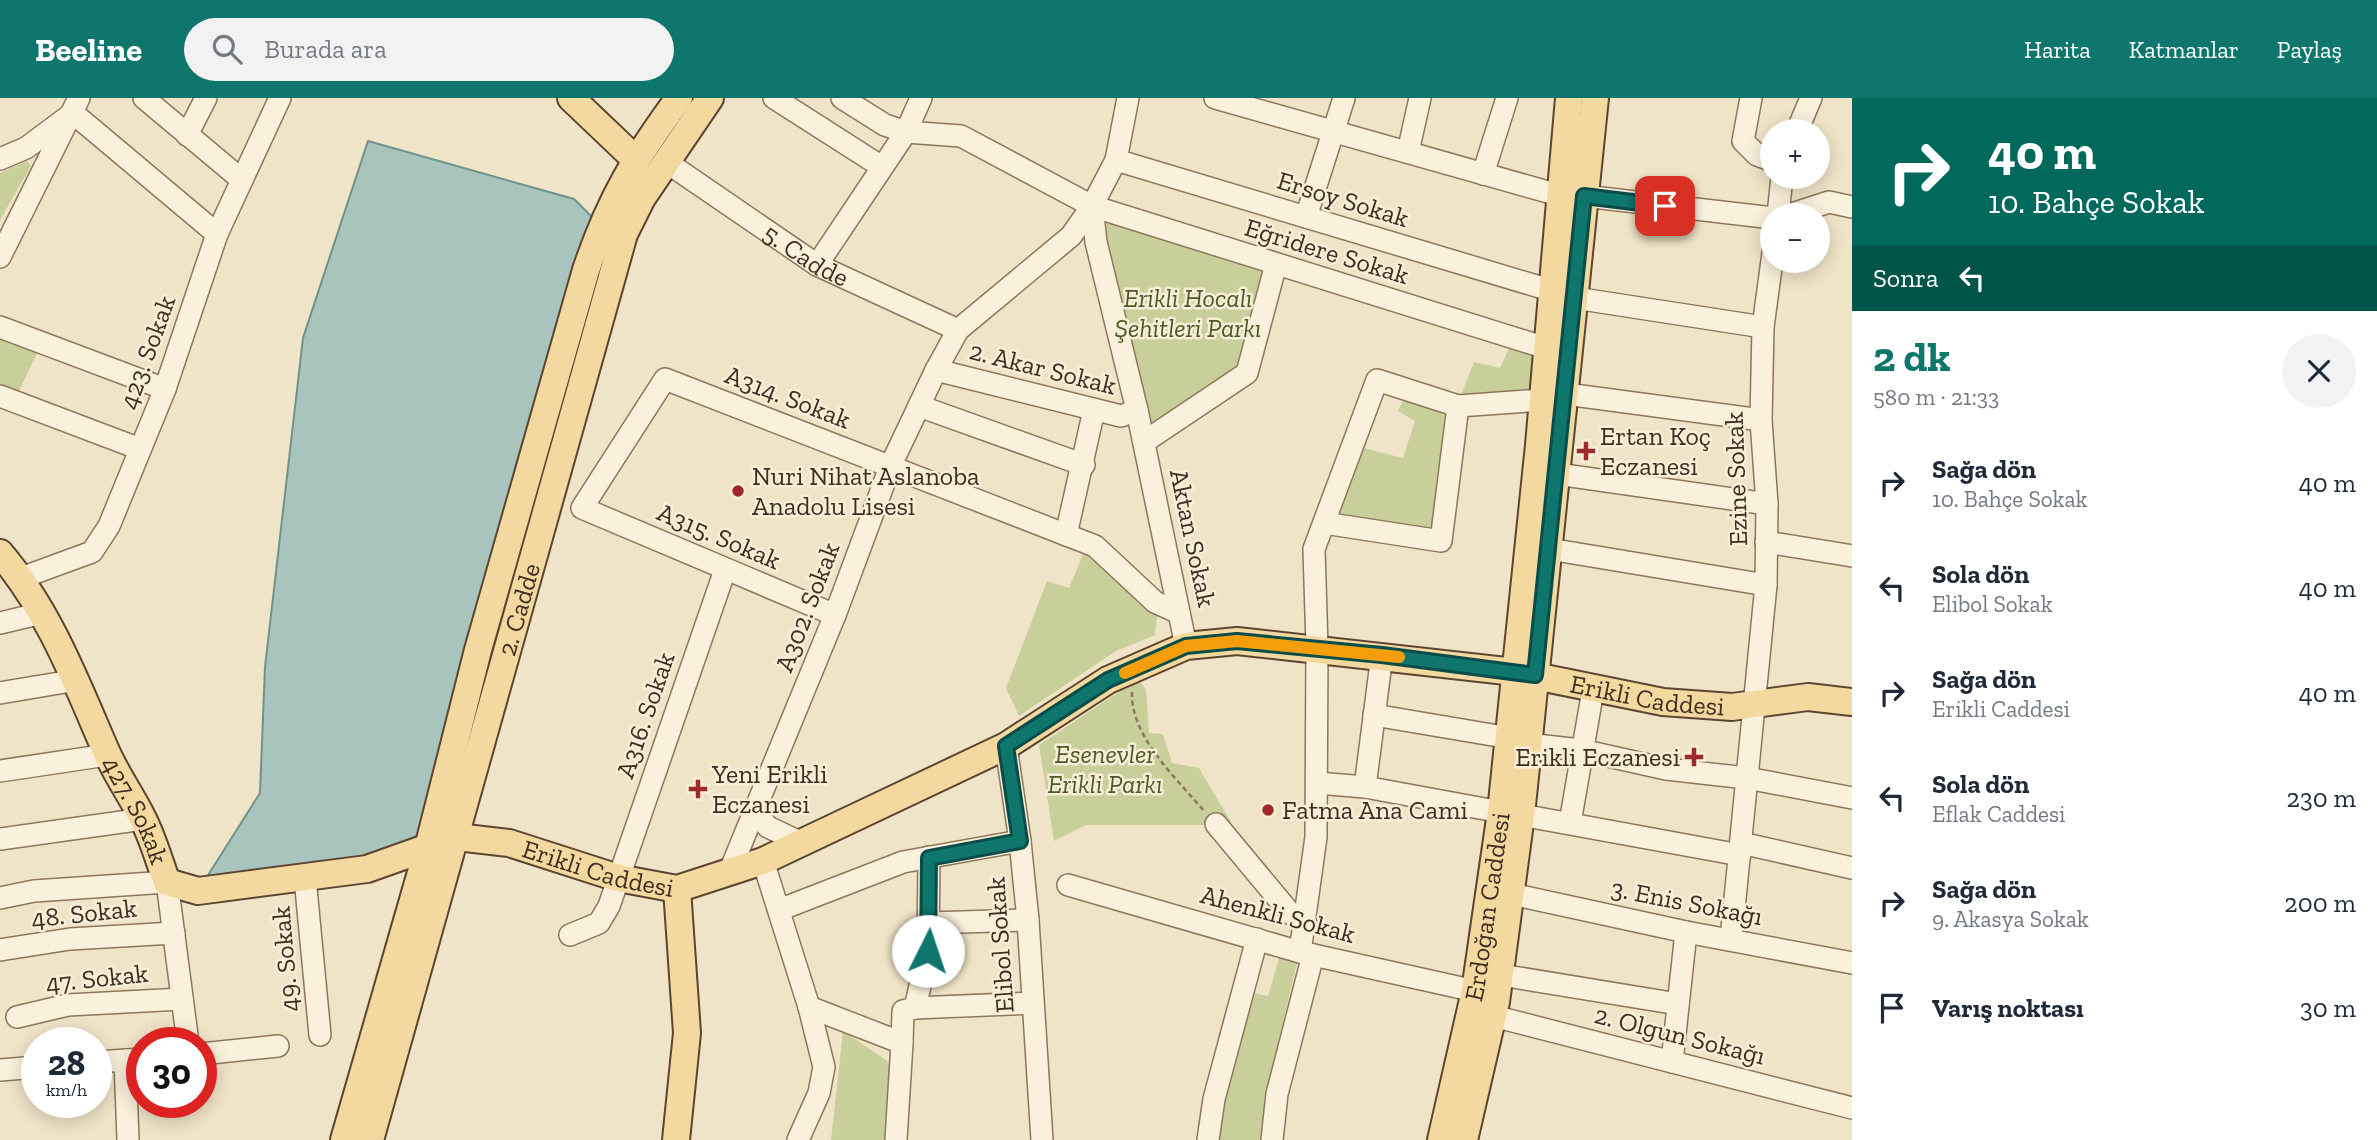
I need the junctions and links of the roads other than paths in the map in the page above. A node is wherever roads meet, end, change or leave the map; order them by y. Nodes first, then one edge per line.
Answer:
1 (144, 98) edge
2 (206, 98) edge
3 (280, 98) edge
4 (571, 98) edge
5 (679, 98) edge
6 (710, 98) edge
7 (774, 98) edge
8 (842, 98) edge
9 (921, 98) edge
10 (1128, 98) edge
11 (1215, 98) edge
12 (1344, 98) edge
13 (1420, 98) edge
14 (1507, 98) edge
15 (1569, 98) edge
16 (1595, 98) edge
17 (1751, 98) edge
18 (1811, 98) edge
19 (1258, 104) edge
20 (76, 106) edge
21 (1802, 119) edge
22 (1333, 131) junction
23 (906, 132) junction
24 (187, 135) junction
25 (1408, 152) junction
26 (1760, 156) edge
27 (0, 159) edge
28 (635, 159) junction
29 (1116, 160) junction
30 (665, 161) junction
31 (883, 167) junction
32 (1483, 174) junction
33 (242, 180) junction
34 (1573, 196) junction
35 (1826, 203) edge
36 (1092, 206) junction
37 (1852, 207) edge
38 (1306, 217) junction
39 (1760, 217) edge
40 (217, 233) junction
41 (0, 257) edge
42 (1276, 264) junction
43 (817, 265) junction
44 (1770, 273) edge
45 (1564, 294) junction
46 (0, 327) edge
47 (1763, 327) junction
48 (958, 330) junction
49 (1546, 348) junction
50 (936, 370) junction
51 (165, 389) junction
52 (0, 396) edge
53 (1554, 397) junction
54 (919, 406) junction
55 (1458, 406) junction
56 (1094, 410) junction
57 (1138, 410) junction
58 (1761, 420) junction
59 (1144, 442) junction
60 (140, 449) junction
61 (1084, 465) junction
62 (890, 467) junction
63 (1557, 474) junction
64 (1767, 504) junction
65 (582, 508) joint
66 (1324, 523) junction
67 (1066, 535) junction
68 (1766, 542) junction
69 (1549, 549) junction
70 (0, 553) edge
71 (1852, 556) edge
72 (725, 570) junction
73 (21, 578) junction
74 (1766, 585) junction
75 (42, 613) junction
76 (1179, 613) junction
77 (835, 615) junction
78 (0, 623) edge
79 (1186, 646) junction
80 (1317, 648) junction
81 (1382, 655) junction
82 (1525, 674) junction
83 (77, 680) junction
84 (1593, 690) junction
85 (0, 693) edge
86 (1756, 702) junction
87 (1852, 702) edge
88 (1374, 715) junction
89 (1518, 741) junction
90 (1006, 746) junction
91 (1581, 750) junction
92 (107, 755) junction
93 (0, 771) edge
94 (1748, 778) junction
95 (1317, 783) junction
96 (1365, 787) junction
97 (1852, 798) edge
98 (754, 811) junction
99 (1511, 814) junction
100 (143, 819) junction
101 (1570, 823) junction
102 (1216, 824) road end
103 (457, 837) junction
104 (0, 839) edge
105 (1020, 841) junction
106 (802, 843) junction
107 (428, 848) junction
108 (1740, 849) junction
109 (929, 858) junction
110 (763, 861) junction
111 (1852, 867) edge
112 (729, 873) junction
113 (305, 878) junction
114 (618, 878) junction
115 (167, 882) junction
116 (1068, 885) dead end
117 (677, 889) junction
118 (1511, 894) junction
119 (0, 898) edge
120 (779, 910) junction
121 (1028, 920) junction
122 (1306, 922) junction
123 (930, 923) junction
124 (1686, 932) junction
125 (174, 933) junction
126 (570, 935) dead end
127 (1256, 939) junction
128 (1731, 939) junction
129 (0, 950) edge
130 (1306, 953) junction
131 (1852, 962) edge
132 (1501, 975) junction
133 (1475, 991) junction
134 (182, 999) junction
135 (1033, 1003) junction
136 (1678, 1004) junction
137 (809, 1007) junction
138 (915, 1008) junction
139 (1493, 1016) junction
140 (17, 1017) dead end
141 (186, 1027) edge
142 (320, 1035) dead end
143 (902, 1043) junction
144 (278, 1046) dead end
145 (217, 1052) edge
146 (1672, 1062) junction
147 (21, 1068) edge
148 (0, 1070) edge
149 (1852, 1108) edge
150 (129, 1118) edge
151 (128, 1140) edge
152 (344, 1140) edge
153 (370, 1140) edge
154 (676, 1140) edge
155 (798, 1140) edge
156 (896, 1140) edge
157 (1042, 1140) edge
158 (1208, 1140) edge
159 (1272, 1140) edge
160 (1441, 1140) edge
161 (1464, 1140) edge

1 - 24 street
2 - 24 street
3 - 33 street, 423. Sokak
4 - 28 main road
5 - 28 main road, 2. Cadde
6 - 30 main road, 2. Cadde
7 - 31 street
8 - 23 street, Eğridere Sokak
9 - 23 street
10 - 29 street, A302. Sokak
11 - 19 street
12 - 22 street
13 - 25 street
14 - 32 street
15 - 34 main road
16 - 34 main road
17 - 26 street
18 - 21 street
19 - 22 street
20 - 27 street
20 - 40 street
20 - 41 street
22 - 25 street
22 - 38 street
23 - 31 street
23 - 36 street, Eğridere Sokak
24 - 33 street
25 - 32 street
28 - 107 main road, 2. Cadde
29 - 36 street, A302. Sokak
29 - 38 street, Ersoy Sokak
30 - 43 street, 5. Cadde
30 - 103 main road, 2. Cadde
31 - 43 street
32 - 34 street
33 - 40 street, 423. Sokak
34 - 39 street
34 - 45 main road
35 - 37 street
36 - 42 street, Eğridere Sokak
36 - 48 street, A302. Sokak
36 - 57 street, Aktan Sokak
38 - 45 street, Ersoy Sokak
40 - 51 street, 423. Sokak
42 - 49 street, Eğridere Sokak
42 - 59 street, Aktan Sokak
43 - 48 street, 5. Cadde
44 - 47 street, Ezine Sokak
45 - 47 street, Ersoy Sokak
45 - 49 main road
45 - 53 main road
46 - 51 street
47 - 58 street, Ezine Sokak
48 - 50 street, A302. Sokak
49 - 53 main road
50 - 54 street, A302. Sokak
50 - 56 street, 2. Akar Sokak
51 - 60 street, 423. Sokak
52 - 60 street
53 - 55 street
53 - 58 street
53 - 63 main road
53 - 82 main road
54 - 61 street
54 - 62 street, A302. Sokak
55 - 66 street
55 - 66 street
56 - 57 street, 2. Akar Sokak
56 - 61 street
57 - 59 street, Aktan Sokak
58 - 64 street, Ezine Sokak
59 - 76 street, Aktan Sokak
60 - 73 street, 423. Sokak
61 - 67 street
62 - 65 street, A314. Sokak
62 - 67 street, A314. Sokak
62 - 77 street, A302. Sokak
63 - 64 street
63 - 69 main road
64 - 68 street, Ezine Sokak
65 - 72 street, A315. Sokak
66 - 80 street
67 - 76 street, A314. Sokak
68 - 71 street
68 - 74 street, Ezine Sokak
69 - 74 street
69 - 82 main road
70 - 73 main road, 427. Sokak
72 - 77 street, A315. Sokak
72 - 114 street, A316. Sokak
73 - 75 main road, 427. Sokak
74 - 86 street, Ezine Sokak
75 - 78 street
75 - 83 main road, 427. Sokak
76 - 79 street, Aktan Sokak
77 - 98 street, A302. Sokak
79 - 80 main road, Erikli Caddesi
79 - 90 main road, Erikli Caddesi
80 - 81 main road, Erikli Caddesi
80 - 95 street
81 - 82 main road, Erikli Caddesi
81 - 88 street
82 - 84 main road, Erikli Caddesi
82 - 89 main road, Erdoğan Caddesi
83 - 85 street
83 - 92 main road, 427. Sokak
84 - 86 main road, Erikli Caddesi
84 - 91 street
86 - 87 main road, Erikli Caddesi
86 - 94 street, Ezine Sokak
88 - 89 street
88 - 96 street
89 - 91 street
89 - 99 main road, Erdoğan Caddesi
90 - 105 street, Elibol Sokak
90 - 106 main road, Erikli Caddesi
91 - 94 street
91 - 101 street
92 - 93 street
92 - 100 main road, 427. Sokak
94 - 97 street
94 - 108 street, Ezine Sokak
95 - 96 street
95 - 122 street
96 - 99 street
98 - 106 street
98 - 112 street, A302. Sokak
99 - 101 street
99 - 118 main road, Erdoğan Caddesi
99 - 133 main road, Erdoğan Caddesi
100 - 104 street
100 - 115 main road, 427. Sokak
101 - 108 street
102 - 122 street
103 - 107 main road, 427. Sokak
103 - 114 main road, Erikli Caddesi
103 - 153 main road, 2. Cadde
105 - 109 street
105 - 121 street, Elibol Sokak
106 - 110 main road, Erikli Caddesi
107 - 113 main road, 427. Sokak
107 - 152 main road, 2. Cadde
108 - 111 street
108 - 128 street, Ezine Sokak
109 - 120 street
109 - 123 street
110 - 112 main road, Erikli Caddesi
110 - 120 street
112 - 117 main road, Erikli Caddesi
113 - 115 main road, 427. Sokak
113 - 142 street, 49. Sokak
114 - 117 main road, Erikli Caddesi
114 - 126 street, A316. Sokak
115 - 119 street
115 - 125 street, 47. Sokak
116 - 127 street, Ahenkli Sokak
117 - 154 main road
118 - 124 street, 3. Enis Sokağı
118 - 132 main road, Erdoğan Caddesi
120 - 137 street
121 - 123 street
121 - 135 street, Elibol Sokak
122 - 130 street
123 - 138 street
124 - 128 street, 3. Enis Sokağı
124 - 136 street
125 - 129 street, 48. Sokak
125 - 134 street, 47. Sokak
127 - 130 street, Ahenkli Sokak
127 - 158 street
128 - 131 street, 3. Enis Sokağı
130 - 133 street, Ahenkli Sokak
130 - 159 street
132 - 136 street
132 - 139 main road, Erdoğan Caddesi
133 - 160 main road, Erdoğan Caddesi
134 - 140 street, 47. Sokak
134 - 141 street, 47. Sokak
135 - 138 street
135 - 157 street, Elibol Sokak
136 - 146 street
137 - 143 street
137 - 155 street
138 - 143 street
139 - 146 street, 2. Olgun Sokağı
139 - 161 main road, Erdoğan Caddesi
143 - 156 street
144 - 145 street
146 - 149 street, 2. Olgun Sokağı
147 - 148 street
150 - 151 street

